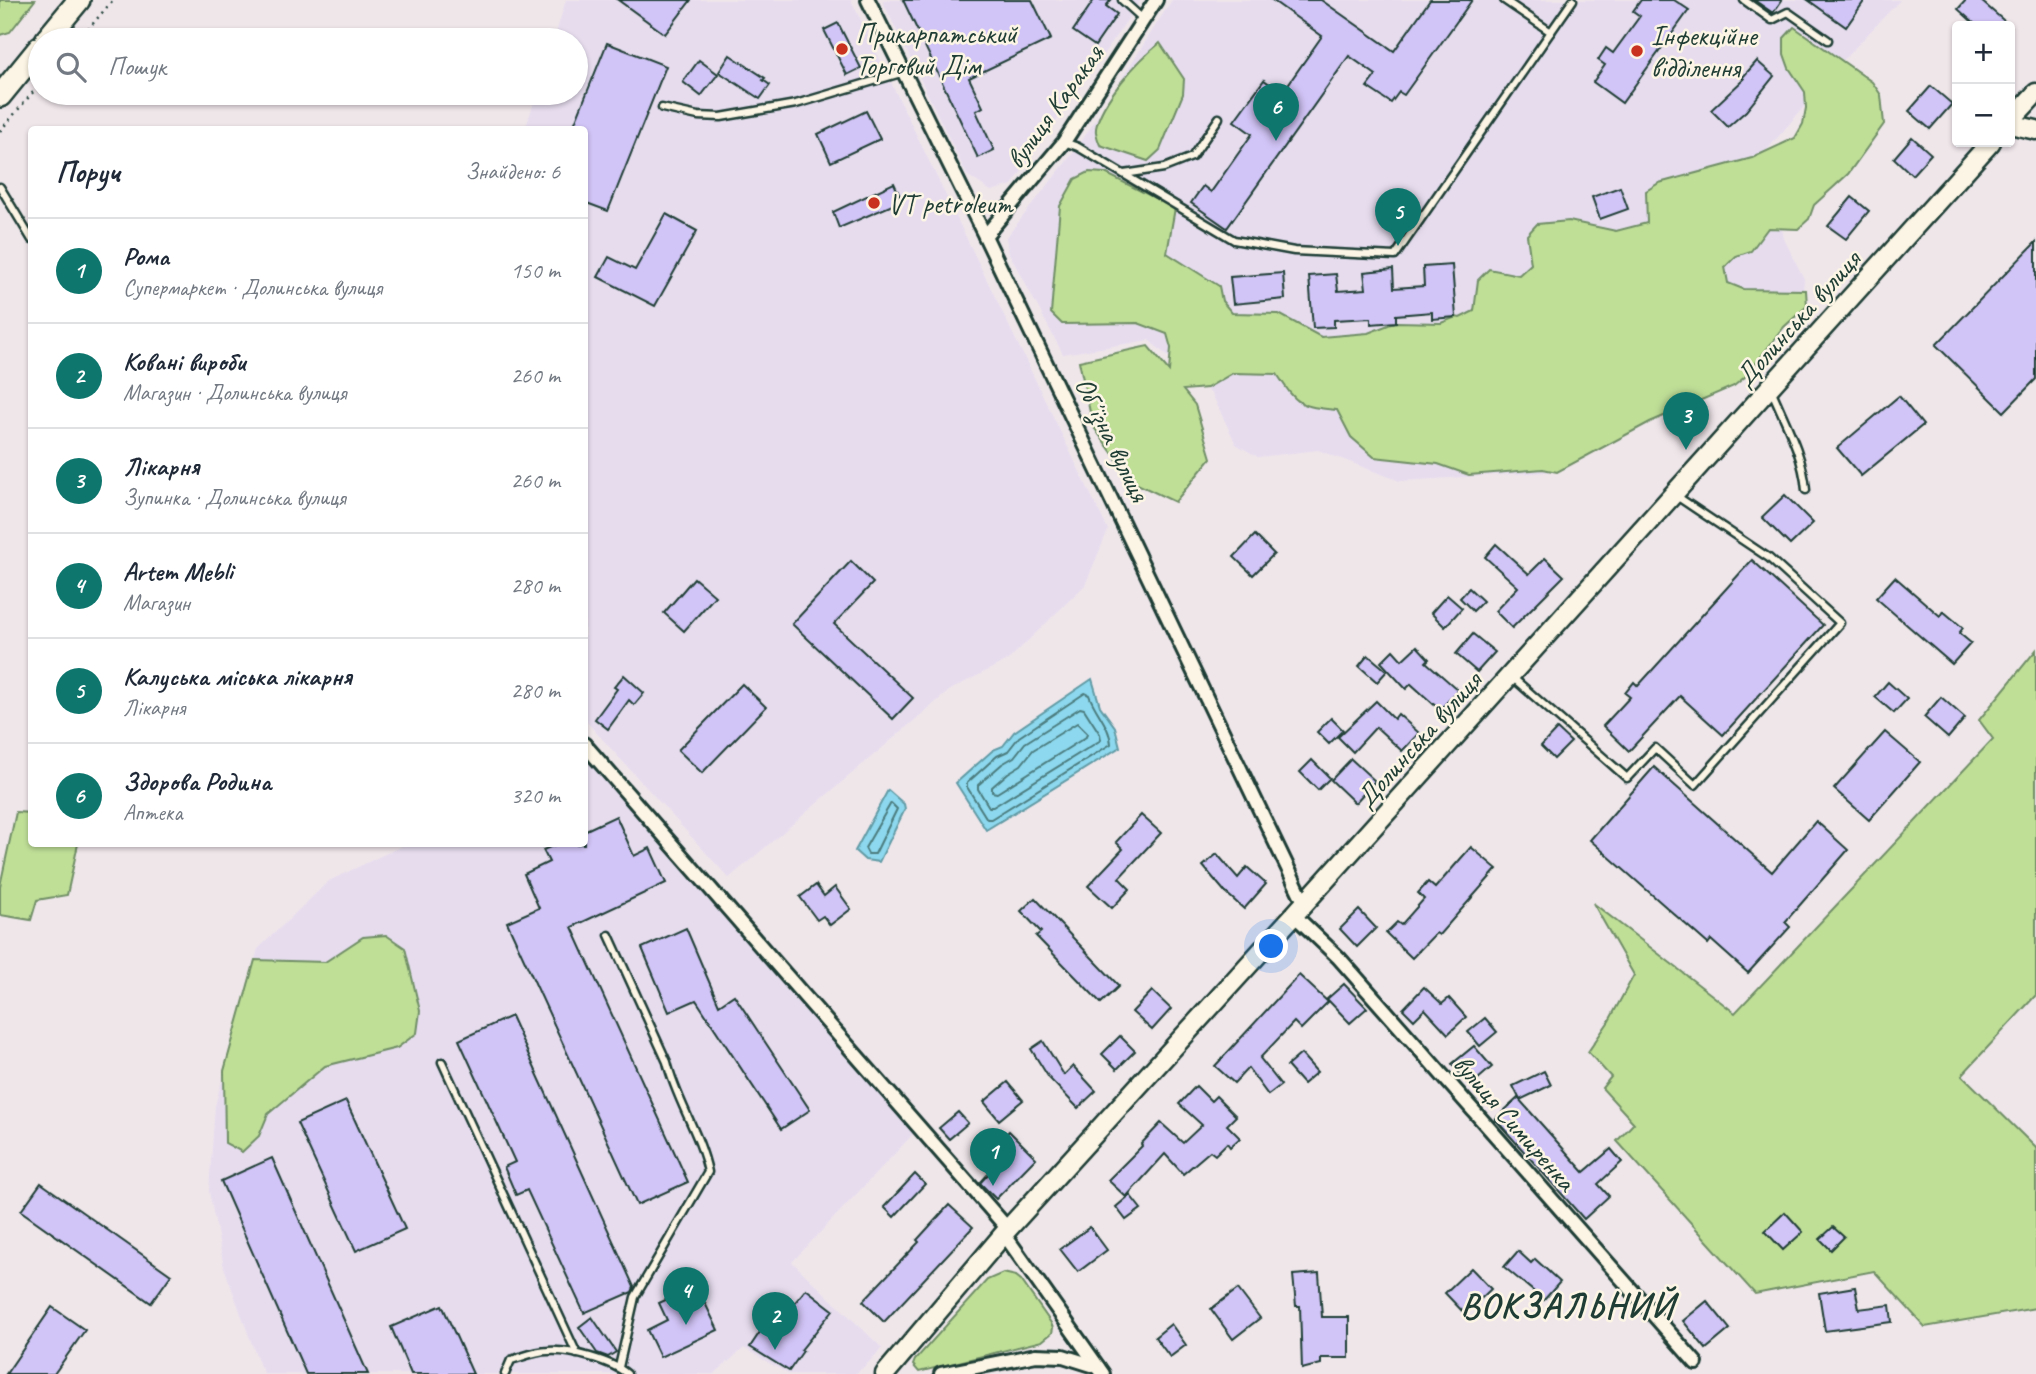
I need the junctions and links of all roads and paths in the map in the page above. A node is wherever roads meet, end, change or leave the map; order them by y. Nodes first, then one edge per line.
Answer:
1 (79, 0) edge
2 (114, 0) edge
3 (868, 0) edge
4 (1122, 0) edge
5 (1156, 0) edge
6 (1504, 0) edge
7 (1573, 0) edge
8 (1744, 0) edge
9 (1144, 20) junction
10 (56, 28) edge
11 (90, 28) edge
12 (1551, 32) junction
13 (1828, 40) dead end
14 (28, 62) edge
15 (904, 72) junction
16 (2036, 93) edge
17 (0, 96) edge
18 (28, 99) edge
19 (662, 108) dead end
20 (2015, 117) edge
21 (1219, 118) dead end
22 (2015, 124) edge
23 (2036, 130) edge
24 (0, 131) edge
25 (1064, 142) junction
26 (1987, 147) edge
27 (1125, 174) junction
28 (0, 187) edge
29 (28, 233) edge
30 (985, 236) junction
31 (1770, 388) junction
32 (1806, 490) dead end
33 (1674, 495) junction
34 (1510, 676) junction
35 (588, 749) edge
36 (1299, 910) junction
37 (609, 935) dead end
38 (442, 1062) dead end
39 (1006, 1231) junction
40 (577, 1354) junction
41 (1696, 1363) dead end
42 (619, 1367) junction
43 (1100, 1370) edge
44 (505, 1374) edge
45 (627, 1374) edge
46 (885, 1374) edge
47 (941, 1374) edge

1 - 10 main road
2 - 11 path
3 - 15 street, Обʼїзна вулиця
4 - 9 lane
5 - 9 street, вулиця Каракая
6 - 12 lane
7 - 12 lane
8 - 13 lane
9 - 25 street, вулиця Каракая
12 - 27 lane
14 - 17 main road
15 - 19 lane
15 - 30 street, Обʼїзна вулиця
16 - 20 main road
18 - 24 path
21 - 27 lane
22 - 23 main road
25 - 27 lane
25 - 30 street, вулиця Каракая
26 - 31 main road, Долинська вулиця
28 - 29 lane
30 - 36 street, Обʼїзна вулиця
31 - 32 lane
31 - 33 main road, Долинська вулиця
33 - 34 main road, Долинська вулиця
33 - 34 lane
34 - 36 main road, Долинська вулиця
35 - 39 street
36 - 39 main road, Долинська вулиця
36 - 41 street, вулиця Симиренка
37 - 42 lane
38 - 40 lane
39 - 43 street
39 - 46 main road, Долинська вулиця
40 - 42 lane
40 - 44 lane
42 - 45 lane
43 - 47 street

